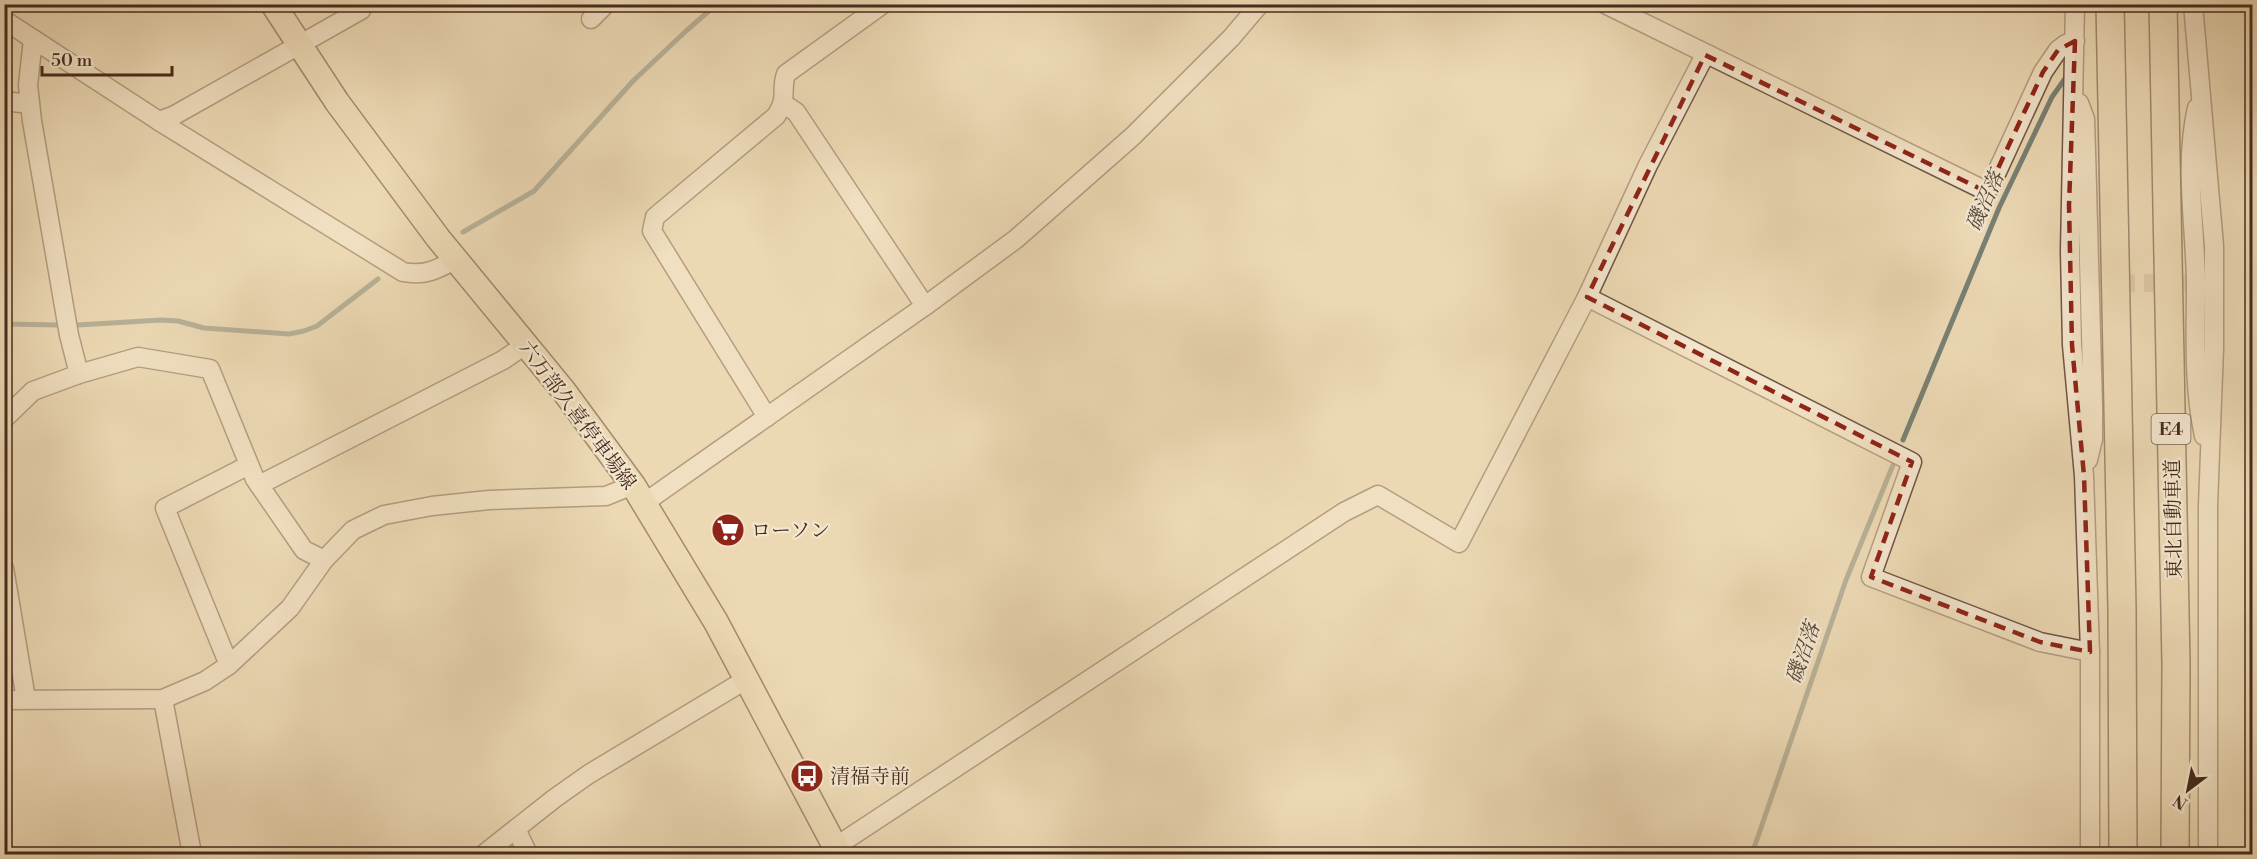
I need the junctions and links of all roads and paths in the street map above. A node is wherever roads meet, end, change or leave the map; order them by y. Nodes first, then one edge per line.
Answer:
1 (273, 4) edge
2 (362, 4) edge
3 (606, 4) edge
4 (883, 4) edge
5 (1260, 4) edge
6 (1605, 4) edge
7 (2075, 4) edge
8 (2110, 4) edge
9 (2163, 4) edge
10 (2193, 4) edge
11 (591, 19) dead end
12 (4, 20) edge
13 (33, 39) junction
14 (2075, 41) junction
15 (299, 46) junction
16 (1704, 55) junction
17 (4, 101) edge
18 (30, 104) junction
19 (784, 104) junction
20 (159, 121) junction
21 (454, 260) junction
22 (1587, 297) junction
23 (925, 306) junction
24 (525, 345) junction
25 (79, 374) junction
26 (767, 417) junction
27 (4, 419) edge
28 (249, 465) junction
29 (259, 485) junction
30 (638, 494) junction
31 (324, 560) junction
32 (4, 568) edge
33 (2090, 652) junction
34 (229, 665) junction
35 (747, 680) junction
36 (26, 699) junction
37 (163, 699) junction
38 (4, 700) edge
39 (516, 829) junction
40 (837, 851) edge
41 (192, 855) edge
42 (484, 855) edge
43 (528, 855) edge
44 (2090, 855) edge
45 (2123, 855) edge
46 (2175, 855) edge
47 (2208, 855) edge

1 - 15 main road, 六万部久喜停車場線
2 - 15 street
3 - 11 street
4 - 19 street
5 - 23 street
6 - 16 street
7 - 14 street
8 - 45 highway
9 - 46 highway, 東北自動車道 / E4
10 - 47 street
12 - 13 street
13 - 18 street
13 - 20 street
14 - 16 street
14 - 33 street
15 - 20 street
15 - 21 main road, 六万部久喜停車場線
16 - 22 street
17 - 18 street
18 - 25 street
19 - 23 street
19 - 26 street
20 - 21 street
21 - 24 main road, 六万部久喜停車場線
22 - 33 street
22 - 40 street
23 - 26 street
24 - 29 street
24 - 30 main road, 六万部久喜停車場線
25 - 27 street
25 - 28 street
26 - 30 street
28 - 29 street
28 - 34 street
29 - 31 street
30 - 31 street
30 - 35 main road, 六万部久喜停車場線
31 - 34 street
32 - 36 street
33 - 44 street
34 - 37 street
35 - 39 street
35 - 40 main road, 六万部久喜停車場線
36 - 37 street
36 - 38 street
37 - 41 street
39 - 42 street
39 - 43 street

